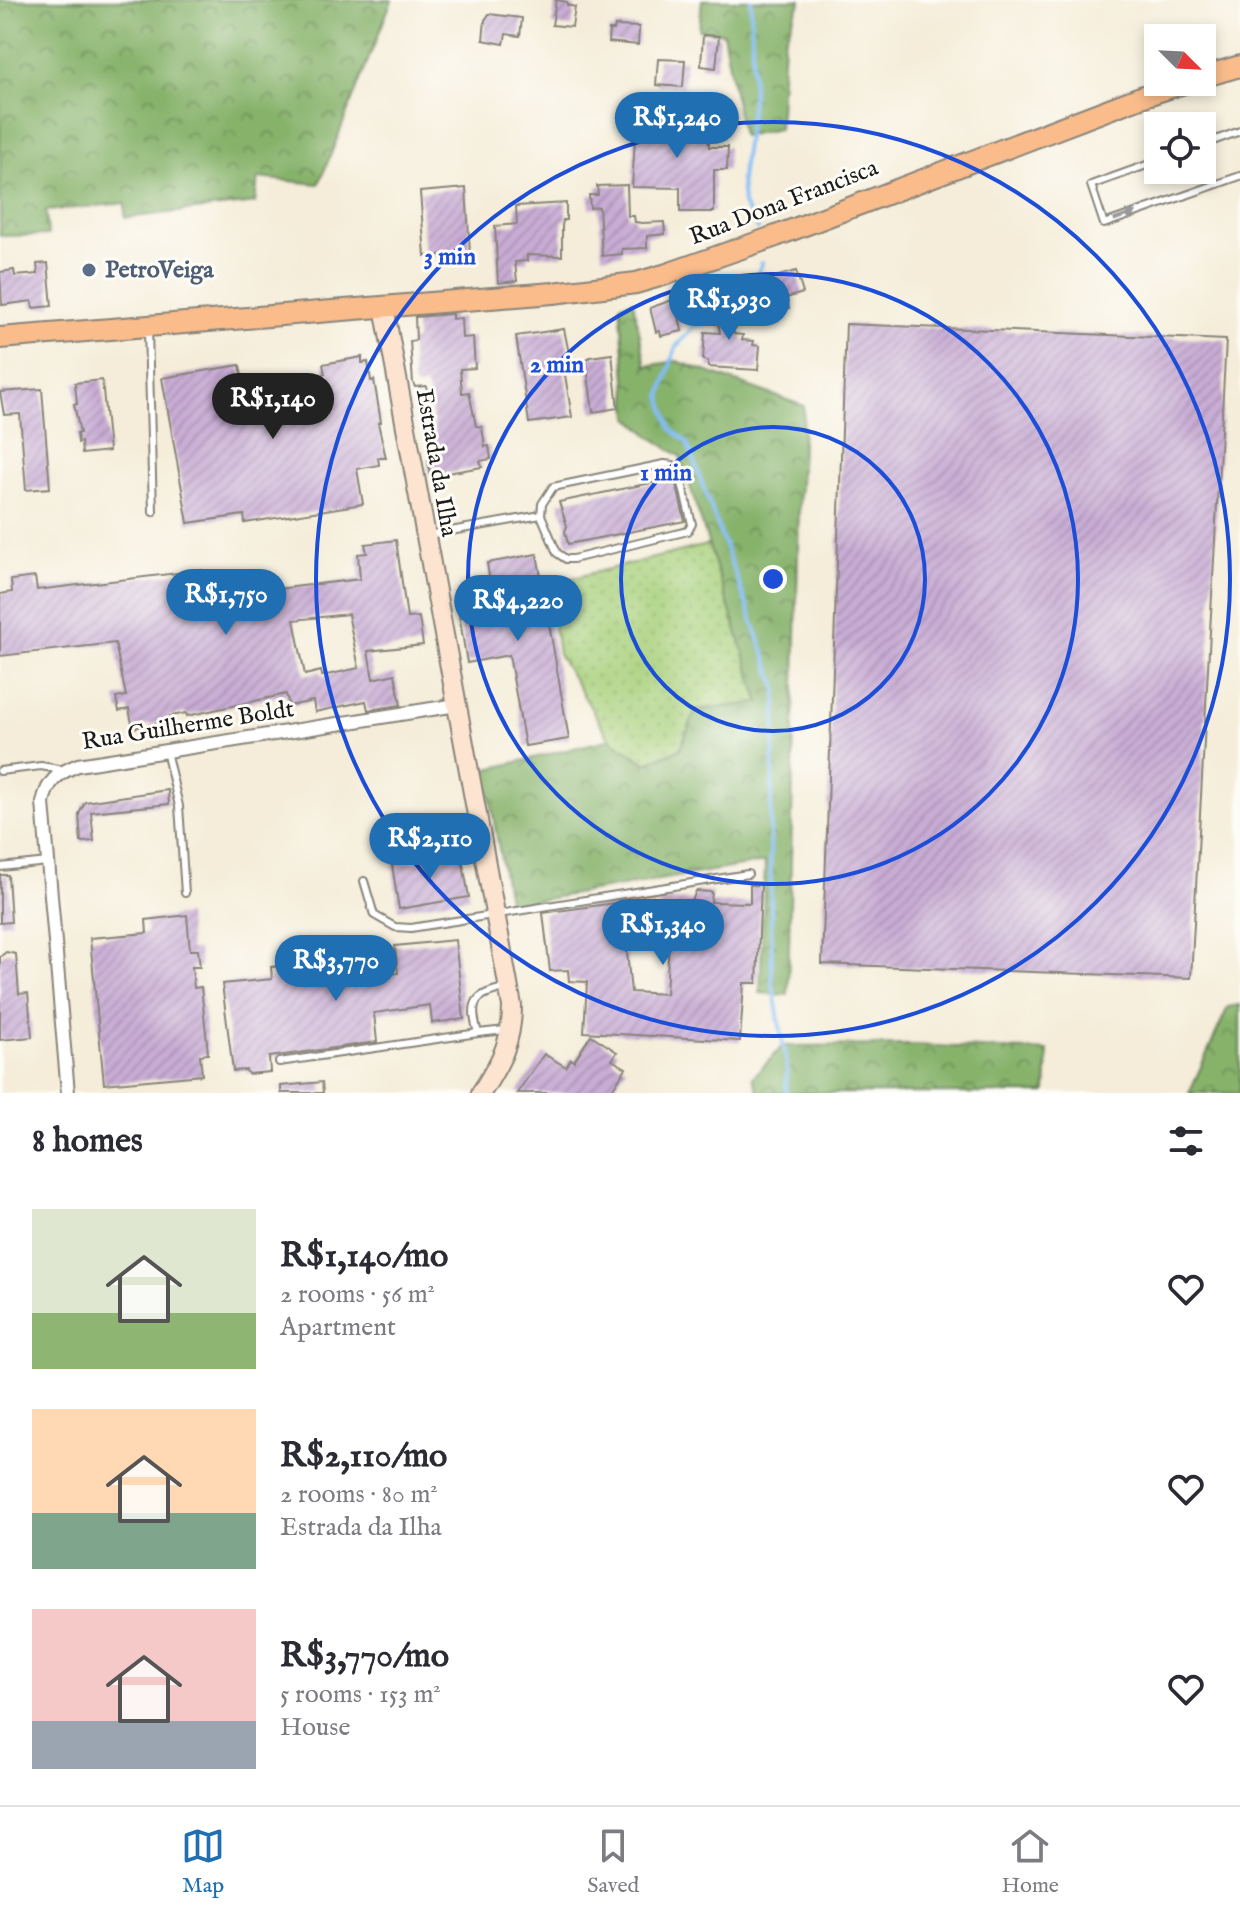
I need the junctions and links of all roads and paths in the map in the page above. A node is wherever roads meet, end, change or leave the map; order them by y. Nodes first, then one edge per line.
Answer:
1 (1240, 66) edge
2 (1216, 73) edge
3 (1145, 96) edge
4 (1240, 131) edge
5 (1216, 140) edge
6 (1144, 166) edge
7 (1240, 176) edge
8 (384, 307) junction
9 (148, 326) junction
10 (0, 338) edge
11 (153, 512) dead end
12 (541, 515) junction
13 (425, 536) junction
14 (457, 705) junction
15 (166, 751) junction
16 (65, 770) junction
17 (0, 771) edge
18 (48, 862) junction
19 (0, 867) edge
20 (748, 874) dead end
21 (364, 881) dead end
22 (185, 893) dead end
23 (496, 914) junction
24 (509, 987) junction
25 (512, 1030) junction
26 (478, 1033) junction
27 (279, 1062) dead end
28 (68, 1093) edge
29 (481, 1093) edge

1 - 2 main road
3 - 8 main road, Rua Dona Francisca
4 - 5 lane
6 -> 7 lane
8 - 9 main road, Rua Dona Francisca
8 - 13 street, Estrada da Ilha
9 - 10 main road, Rua Dona Francisca
9 - 11 lane
12 - 12 lane
12 - 13 lane
13 - 14 street, Estrada da Ilha
14 - 15 street, Rua Guilherme Boldt
14 - 23 street, Estrada da Ilha
15 - 16 street, Rua Guilherme Boldt
15 - 22 lane
16 - 17 lane
16 - 18 street, Rua Guilherme Boldt
18 - 19 lane
18 - 28 street, Rua Guilherme Boldt
20 - 23 lane
21 - 23 lane
23 - 24 street, Estrada da Ilha
24 - 25 street, Estrada da Ilha
24 - 26 lane
25 - 26 lane
25 - 29 street, Estrada da Ilha
26 - 27 lane

